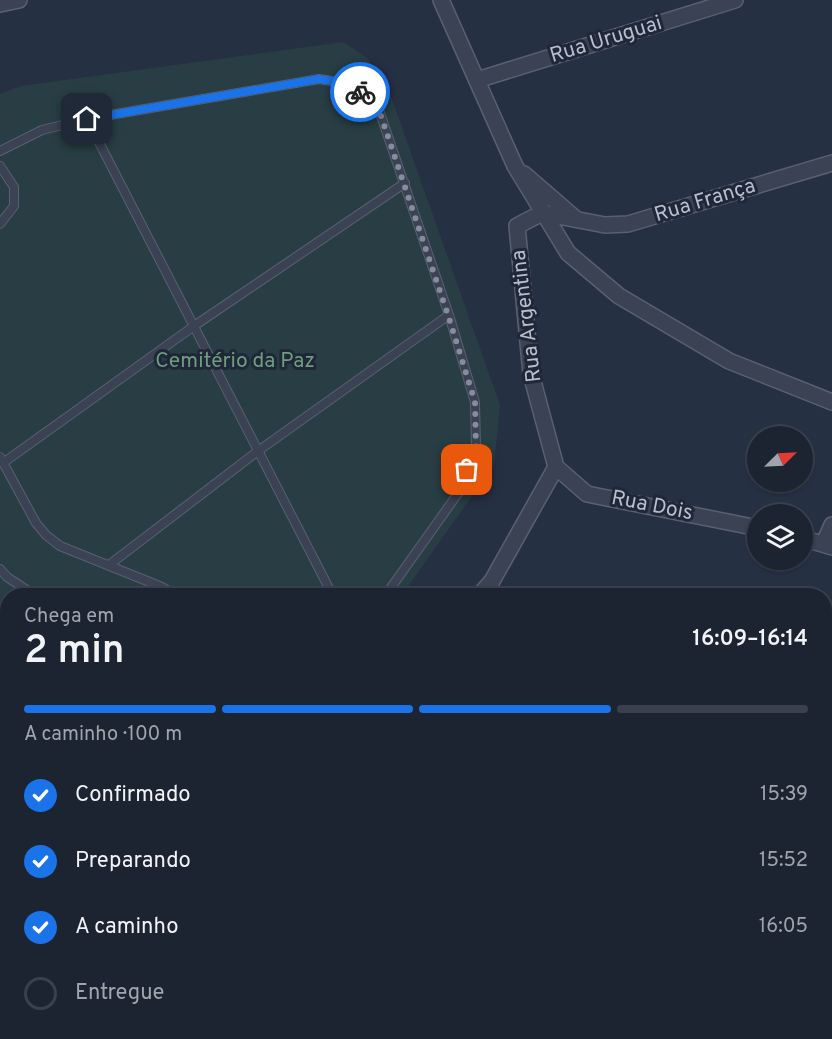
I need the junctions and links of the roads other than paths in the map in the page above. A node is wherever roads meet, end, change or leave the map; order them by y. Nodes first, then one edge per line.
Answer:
1 (19, 0) edge
2 (441, 0) edge
3 (735, 0) edge
4 (0, 4) edge
5 (477, 80) junction
6 (87, 119) junction
7 (0, 151) edge
8 (832, 163) edge
9 (0, 166) edge
10 (515, 166) junction
11 (405, 183) junction
12 (542, 213) junction
13 (576, 219) junction
14 (0, 224) edge
15 (448, 315) junction
16 (194, 326) junction
17 (832, 402) edge
18 (258, 451) junction
19 (2, 460) edge
20 (556, 467) junction
21 (832, 525) edge
22 (747, 526) edge
23 (813, 541) edge
24 (828, 545) edge
25 (108, 565) junction
26 (0, 569) edge
27 (24, 588) edge
28 (164, 588) edge
29 (329, 588) edge
30 (391, 588) edge
31 (486, 588) edge

1 - 4 street
2 - 5 street
3 - 5 street, Rua Uruguai
5 - 10 street
6 - 7 lane
6 - 11 lane
6 - 16 lane
8 - 13 street, Rua França
9 - 14 lane
10 - 12 street
10 - 13 street, Rua França
11 - 15 lane
11 - 16 lane
12 - 13 street, Rua França
12 - 17 street
12 - 20 street, Rua Argentina
15 - 18 lane
15 - 30 lane
16 - 18 lane
16 - 19 lane
18 - 25 lane
18 - 29 lane
19 - 25 lane
20 - 22 street, Rua Dois
20 - 31 street
21 - 24 street
23 - 24 street
25 - 28 lane
26 - 27 lane

